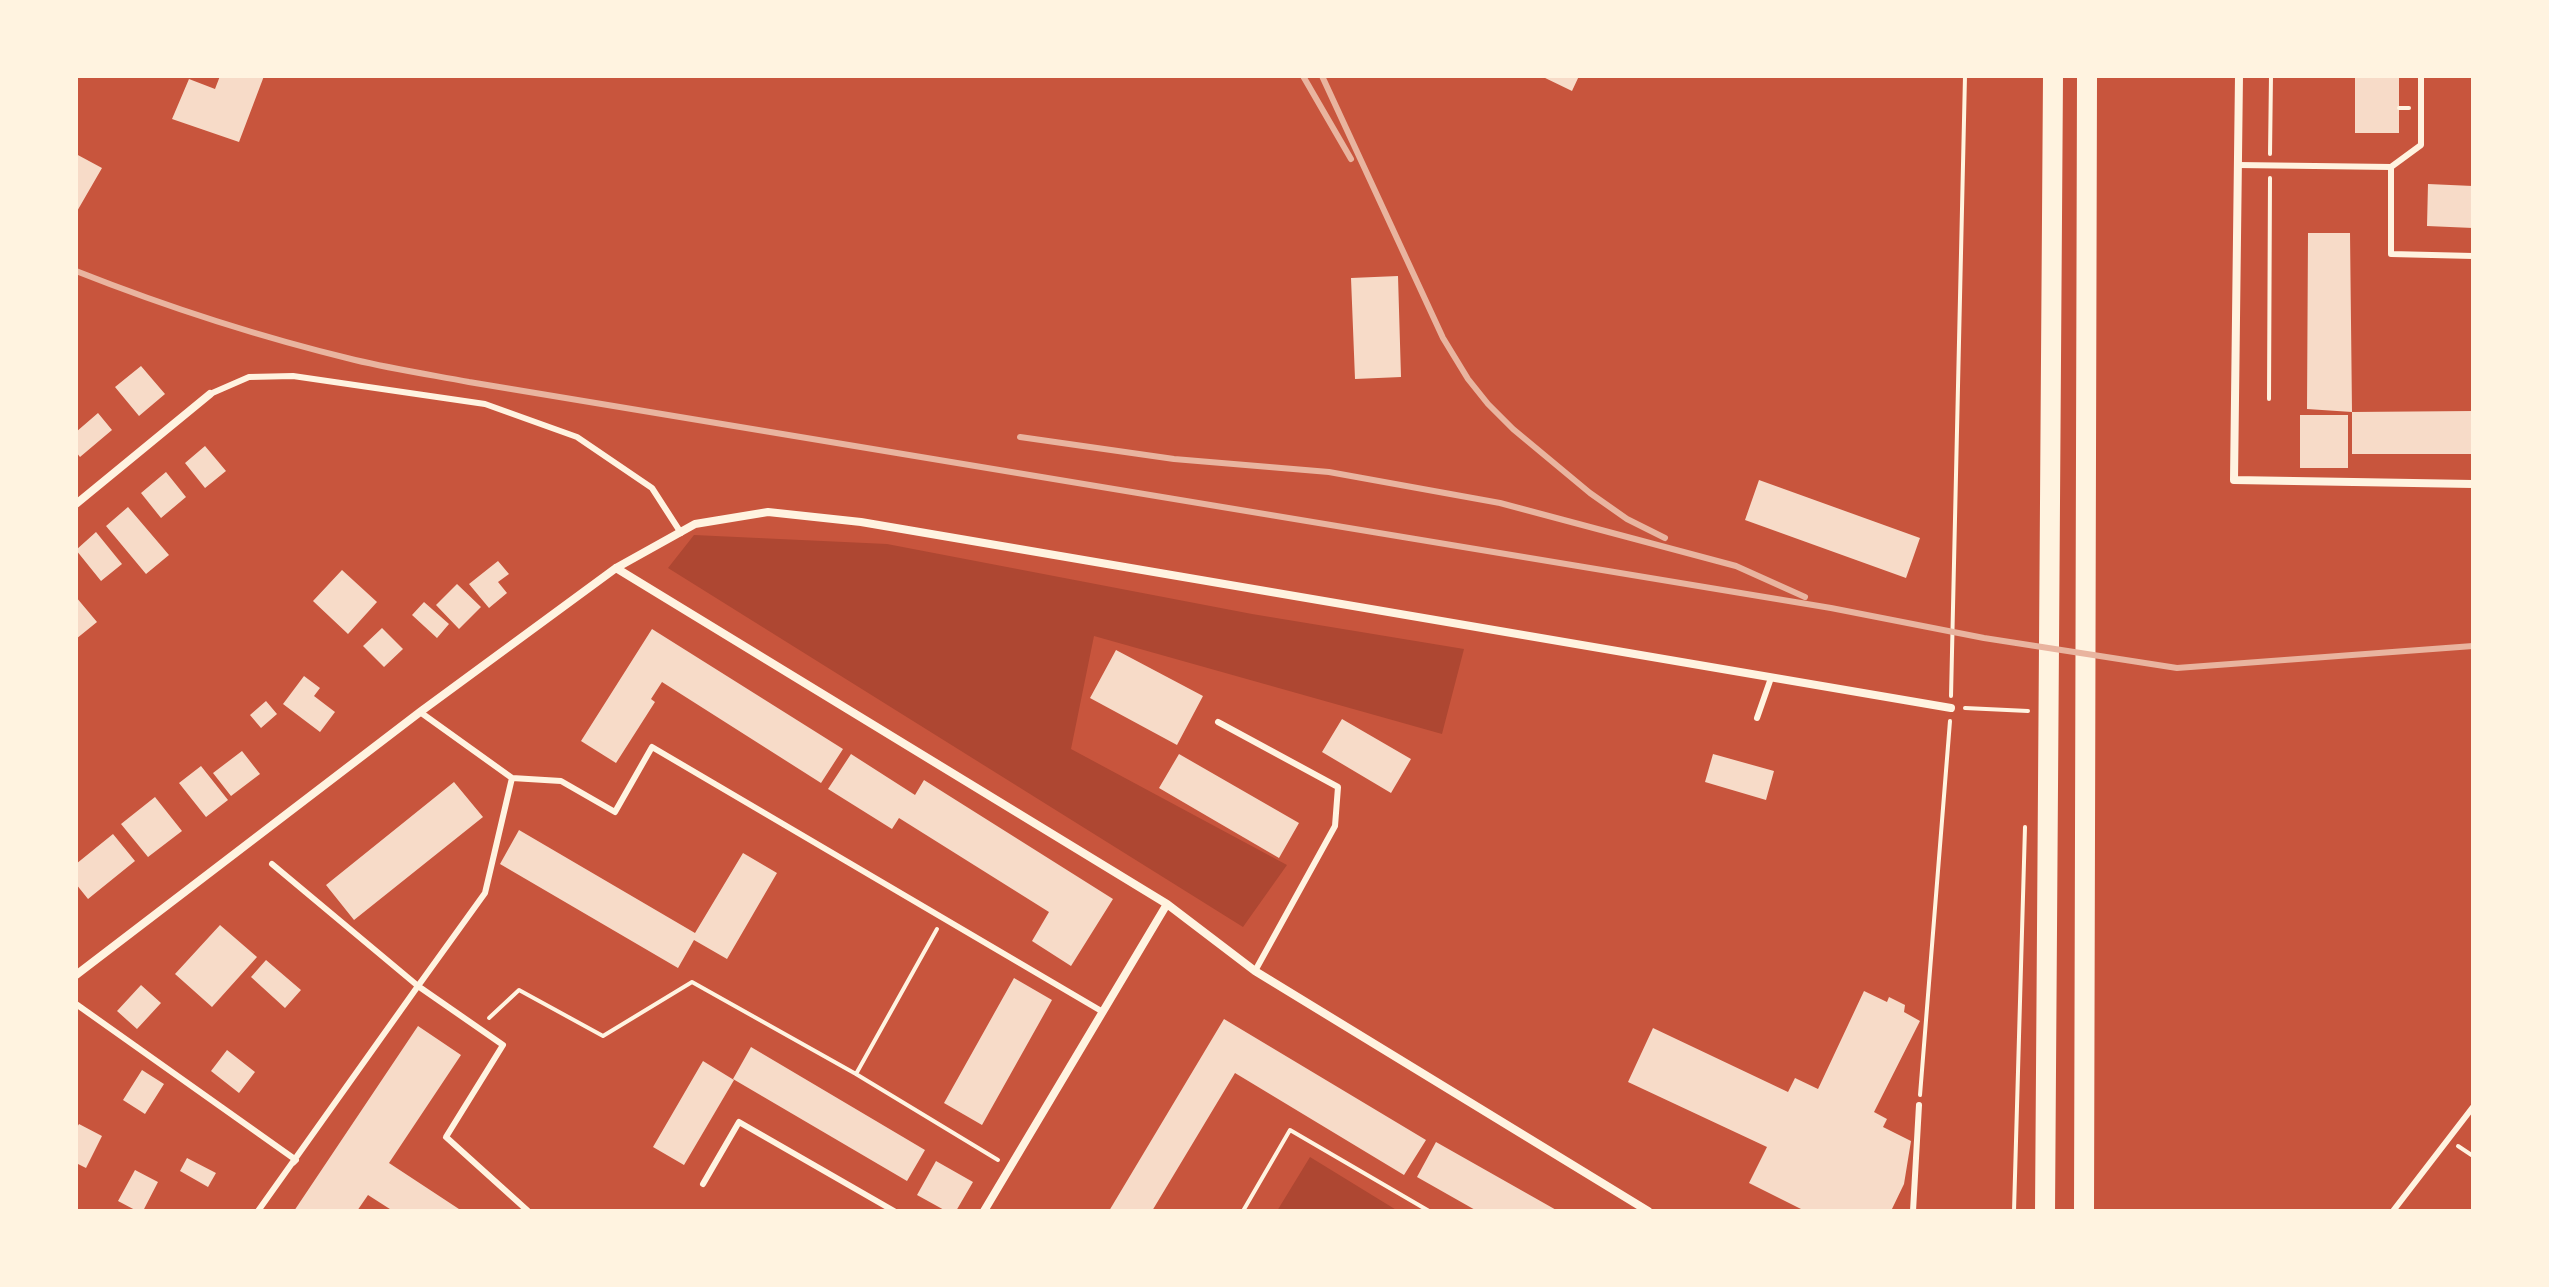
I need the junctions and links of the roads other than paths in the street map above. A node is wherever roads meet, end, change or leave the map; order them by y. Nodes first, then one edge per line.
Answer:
1 (2053, 76) edge
2 (2087, 76) edge
3 (2239, 76) edge
4 (2421, 76) edge
5 (2238, 165) junction
6 (2391, 167) junction
7 (2473, 256) edge
8 (210, 394) joint
9 (2473, 484) edge
10 (76, 504) edge
11 (681, 533) junction
12 (616, 568) junction
13 (1771, 678) junction
14 (1951, 708) road end
15 (420, 712) junction
16 (1757, 718) dead end
17 (1218, 722) dead end
18 (512, 778) junction
19 (272, 864) dead end
20 (1167, 904) junction
21 (1255, 971) junction
22 (76, 975) edge
23 (418, 986) junction
24 (76, 1004) edge
25 (1103, 1012) junction
26 (1919, 1105) road end
27 (2473, 1107) edge
28 (296, 1160) junction
29 (703, 1184) dead end
30 (987, 1210) edge
31 (1645, 1210) edge
32 (258, 1211) edge
33 (528, 1211) edge
34 (894, 1211) edge
35 (1913, 1211) edge
36 (2045, 1211) edge
37 (2084, 1211) edge
38 (2393, 1211) edge

1 - 36 main road
2 - 37 main road
3 - 5 street
4 - 6 lane
5 - 6 lane
5 - 9 street
6 - 7 lane
8 - 10 street
8 - 11 lane
11 - 12 street
11 - 13 street
12 - 15 street
12 - 20 street
13 - 14 street
13 - 16 lane
15 - 18 lane
15 - 22 street
17 - 21 lane
18 - 23 lane
18 - 25 lane
19 - 23 lane
20 - 21 street
20 - 25 street
21 - 31 street
23 - 28 lane
23 - 33 lane
24 - 28 lane
25 - 30 street
26 - 35 lane
27 - 38 lane
28 - 32 lane
29 - 34 lane

